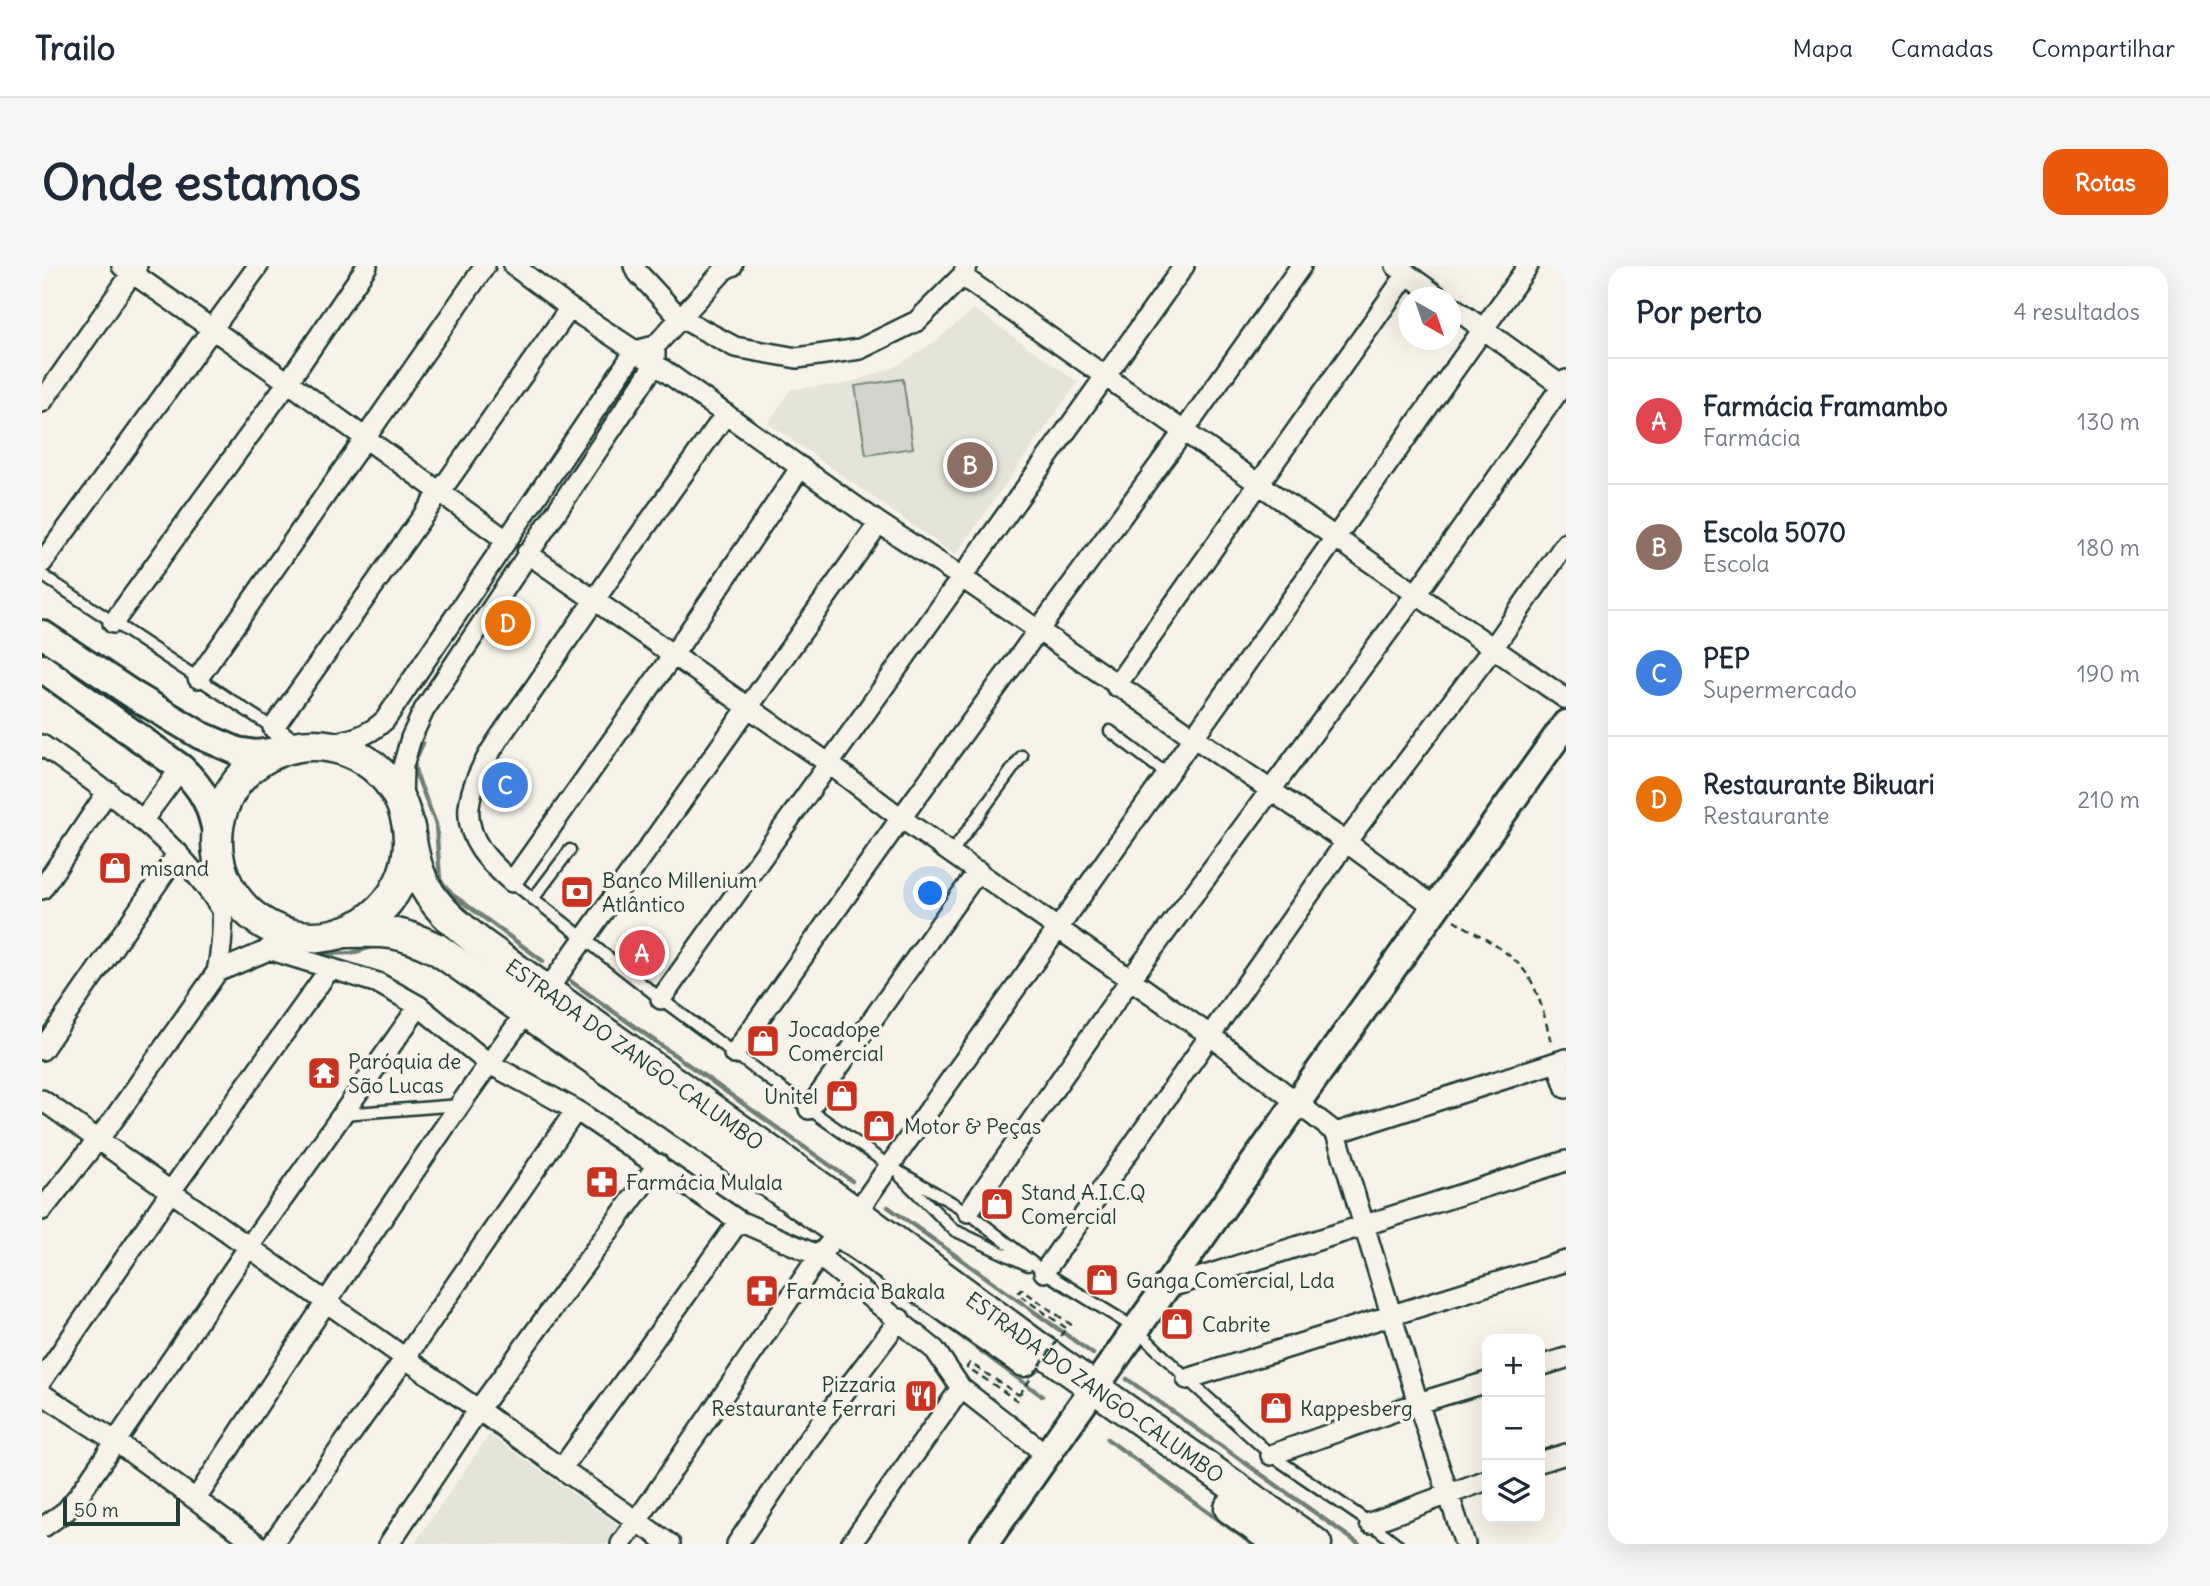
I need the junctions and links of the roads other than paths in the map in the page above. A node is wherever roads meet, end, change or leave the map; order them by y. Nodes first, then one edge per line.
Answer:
1 (258, 266) edge
2 (367, 266) edge
3 (485, 266) edge
4 (514, 266) edge
5 (634, 266) edge
6 (732, 266) edge
7 (1184, 266) edge
8 (1301, 266) edge
9 (1528, 266) edge
10 (130, 268) edge
11 (1402, 270) edge
12 (965, 271) edge
13 (1425, 287) edge
14 (570, 308) junction
15 (1461, 312) edge
16 (679, 317) junction
17 (211, 328) junction
18 (1483, 329) junction
19 (635, 351) junction
20 (655, 355) junction
21 (1105, 375) junction
22 (288, 382) junction
23 (1565, 385) edge
24 (42, 402) edge
25 (726, 414) junction
26 (1184, 431) junction
27 (364, 438) junction
28 (801, 467) junction
29 (1260, 484) junction
30 (439, 492) junction
31 (879, 523) junction
32 (1336, 538) junction
33 (506, 540) junction
34 (1566, 543) edge
35 (527, 553) junction
36 (42, 563) edge
37 (42, 575) edge
38 (961, 577) junction
39 (1416, 594) junction
40 (594, 600) junction
41 (113, 623) junction
42 (1038, 631) junction
43 (42, 635) edge
44 (1493, 648) junction
45 (673, 655) junction
46 (42, 668) edge
47 (198, 678) junction
48 (1116, 686) junction
49 (1566, 699) edge
50 (748, 709) junction
51 (1566, 724) edge
52 (1110, 731) dead end
53 (1194, 739) junction
54 (291, 743) junction
55 (42, 746) edge
56 (1022, 756) dead end
57 (828, 763) junction
58 (181, 768) junction
59 (1168, 775) junction
60 (108, 791) junction
61 (1269, 791) junction
62 (405, 814) junction
63 (901, 818) junction
64 (142, 821) junction
65 (1346, 842) junction
66 (218, 849) junction
67 (570, 849) dead end
68 (178, 853) junction
69 (951, 853) junction
70 (978, 871) junction
71 (512, 882) junction
72 (42, 889) edge
73 (533, 899) junction
74 (1435, 907) junction
75 (224, 913) junction
76 (1059, 927) junction
77 (342, 932) junction
78 (311, 937) junction
79 (584, 939) junction
80 (268, 949) junction
81 (330, 970) junction
82 (217, 972) junction
83 (1130, 980) junction
84 (661, 999) junction
85 (537, 1002) junction
86 (419, 1006) junction
87 (1211, 1036) junction
88 (42, 1049) edge
89 (734, 1054) junction
90 (1562, 1061) edge
91 (488, 1063) junction
92 (1566, 1088) edge
93 (42, 1100) edge
94 (1296, 1102) junction
95 (460, 1105) junction
96 (809, 1109) junction
97 (576, 1110) junction
98 (342, 1114) junction
99 (1336, 1133) junction
100 (99, 1139) junction
101 (1566, 1161) edge
102 (658, 1164) junction
103 (891, 1167) junction
104 (171, 1191) junction
105 (42, 1210) edge
106 (968, 1212) junction
107 (739, 1221) junction
108 (848, 1223) junction
109 (1364, 1226) junction
110 (248, 1248) junction
111 (819, 1256) junction
112 (1566, 1261) edge
113 (1044, 1272) junction
114 (1164, 1289) junction
115 (327, 1300) junction
116 (1392, 1316) junction
117 (900, 1319) junction
118 (1135, 1328) junction
119 (406, 1357) junction
120 (1566, 1359) edge
121 (1545, 1365) edge
122 (1187, 1379) junction
123 (42, 1380) edge
124 (1482, 1384) edge
125 (961, 1388) junction
126 (42, 1394) edge
127 (1089, 1395) junction
128 (1418, 1403) junction
129 (478, 1410) junction
130 (115, 1441) junction
131 (1566, 1454) edge
132 (1047, 1455) junction
133 (1271, 1455) junction
134 (1545, 1460) edge
135 (562, 1468) junction
136 (1482, 1482) edge
137 (1450, 1493) junction
138 (196, 1499) junction
139 (637, 1521) junction
140 (1370, 1522) junction
141 (42, 1528) edge
142 (257, 1544) edge
143 (272, 1544) edge
144 (389, 1544) edge
145 (621, 1544) edge
146 (670, 1544) edge
147 (737, 1544) edge
148 (851, 1544) edge
149 (985, 1544) edge
150 (1280, 1544) edge
151 (1316, 1544) edge
152 (1397, 1544) edge
153 (1465, 1544) edge

1 - 17 street
2 - 22 street
3 - 27 street
4 - 14 street
5 - 16 street
6 - 16 street, ESTRADA DO ZANGO-CALUMBO
7 - 21 street
8 - 26 street
9 - 18 street
10 - 17 street
10 - 24 street
11 - 13 street
11 - 29 street
12 - 16 street
12 - 21 street
14 - 19 street
14 - 30 street
15 - 18 street
16 - 20 street, ESTRADA DO ZANGO-CALUMBO
17 - 22 street
17 - 36 street
18 - 23 street
18 - 32 street
19 - 20 street
19 - 33 street
20 - 25 street
20 - 35 street, ESTRADA DO ZANGO-CALUMBO
21 - 26 street
21 - 38 street
22 - 27 street
22 - 41 street
23 - 39 street
25 - 28 street
25 - 40 street
26 - 29 street
26 - 42 street
27 - 30 street
27 - 47 street
28 - 31 street
28 - 45 street
29 - 32 street
29 - 48 street
30 - 33 street
30 - 54 street
31 - 38 street
31 - 50 street
32 - 39 street
32 - 53 street
33 - 54 street
34 - 44 street
35 - 40 street
35 - 62 street, ESTRADA DO ZANGO-CALUMBO
37 - 41 lane
38 - 42 street
38 - 57 street
39 - 44 street
39 - 61 street
40 - 45 street
40 - 71 street
41 - 47 lane
42 - 48 street
42 - 63 street
43 - 54 street
44 - 49 street
44 - 65 street
45 - 50 street
45 - 71 street
46 - 58 street
47 - 54 lane
48 - 53 street
50 - 57 street
50 - 79 street
51 - 74 street
52 - 59 lane
53 - 59 street
53 - 61 street
54 - 62 main road
54 - 66 main road
55 - 60 street
56 - 69 lane
57 - 63 street
57 - 84 street
58 - 64 street
58 - 66 street
59 - 76 street
60 - 64 street
60 - 72 street
61 - 65 street
61 - 83 street
62 - 77 main road
62 - 85 main road, ESTRADA DO ZANGO-CALUMBO
63 - 69 street
63 - 89 street
64 - 68 street
65 - 74 street
65 - 87 street
66 - 75 street
66 - 78 main road
67 - 73 lane
68 - 75 street
68 - 88 street
69 - 70 street
70 - 76 street
70 - 96 street
71 - 73 lane
73 - 79 lane
74 - 94 street
75 - 82 street
76 - 83 street
76 - 103 street
77 - 78 main road
77 - 85 main road, ESTRADA DO ZANGO-CALUMBO
78 - 80 street
79 - 84 lane
79 - 85 street
80 - 81 street
80 - 82 street
81 - 86 street
81 - 104 street
82 - 100 street
83 - 87 street
83 - 106 street
84 - 89 lane
85 - 91 street
85 - 108 main road, ESTRADA DO ZANGO-CALUMBO
86 - 91 street
86 - 98 street
87 - 94 street
87 - 113 street
89 - 96 lane
90 - 92 street
90 - 99 street
91 - 95 street
91 - 97 street
93 - 100 street
94 - 99 street
94 - 114 street
95 - 98 lane
95 - 115 street
96 - 103 lane
97 - 102 street
97 - 119 street
98 - 110 street
99 - 109 street
100 - 104 street
100 - 105 street
101 - 109 street
102 - 107 street
102 - 129 street
103 - 106 lane
103 - 108 street
103 - 113 lane
104 - 110 street
104 - 123 street
106 - 113 lane
107 - 111 street
107 - 135 street
108 - 111 street
108 - 127 main road, ESTRADA DO ZANGO-CALUMBO
109 - 114 street
109 - 116 street
110 - 115 street
110 - 130 street
111 - 117 street
111 - 139 street
112 - 116 street
113 - 118 lane
114 - 118 street
115 - 119 street
115 - 138 street
116 - 122 street
116 - 128 street
117 - 125 street
117 - 147 street
118 - 122 lane
118 - 127 street
119 - 129 street
119 - 143 street
120 - 121 street
122 - 133 lane
124 - 128 street
125 - 132 street
125 - 148 street
126 - 130 street
127 - 132 street
127 - 150 main road, ESTRADA DO ZANGO-CALUMBO
127 - 151 main road, ESTRADA DO ZANGO-CALUMBO
128 - 133 street
128 - 137 street
129 - 135 street
129 - 144 street
130 - 138 street
130 - 141 street
131 - 134 street
132 - 149 street
133 - 140 lane
135 - 139 street
136 - 137 street
137 - 140 street
137 - 153 street
138 - 142 street
139 - 145 street
139 - 146 street
140 - 152 lane

